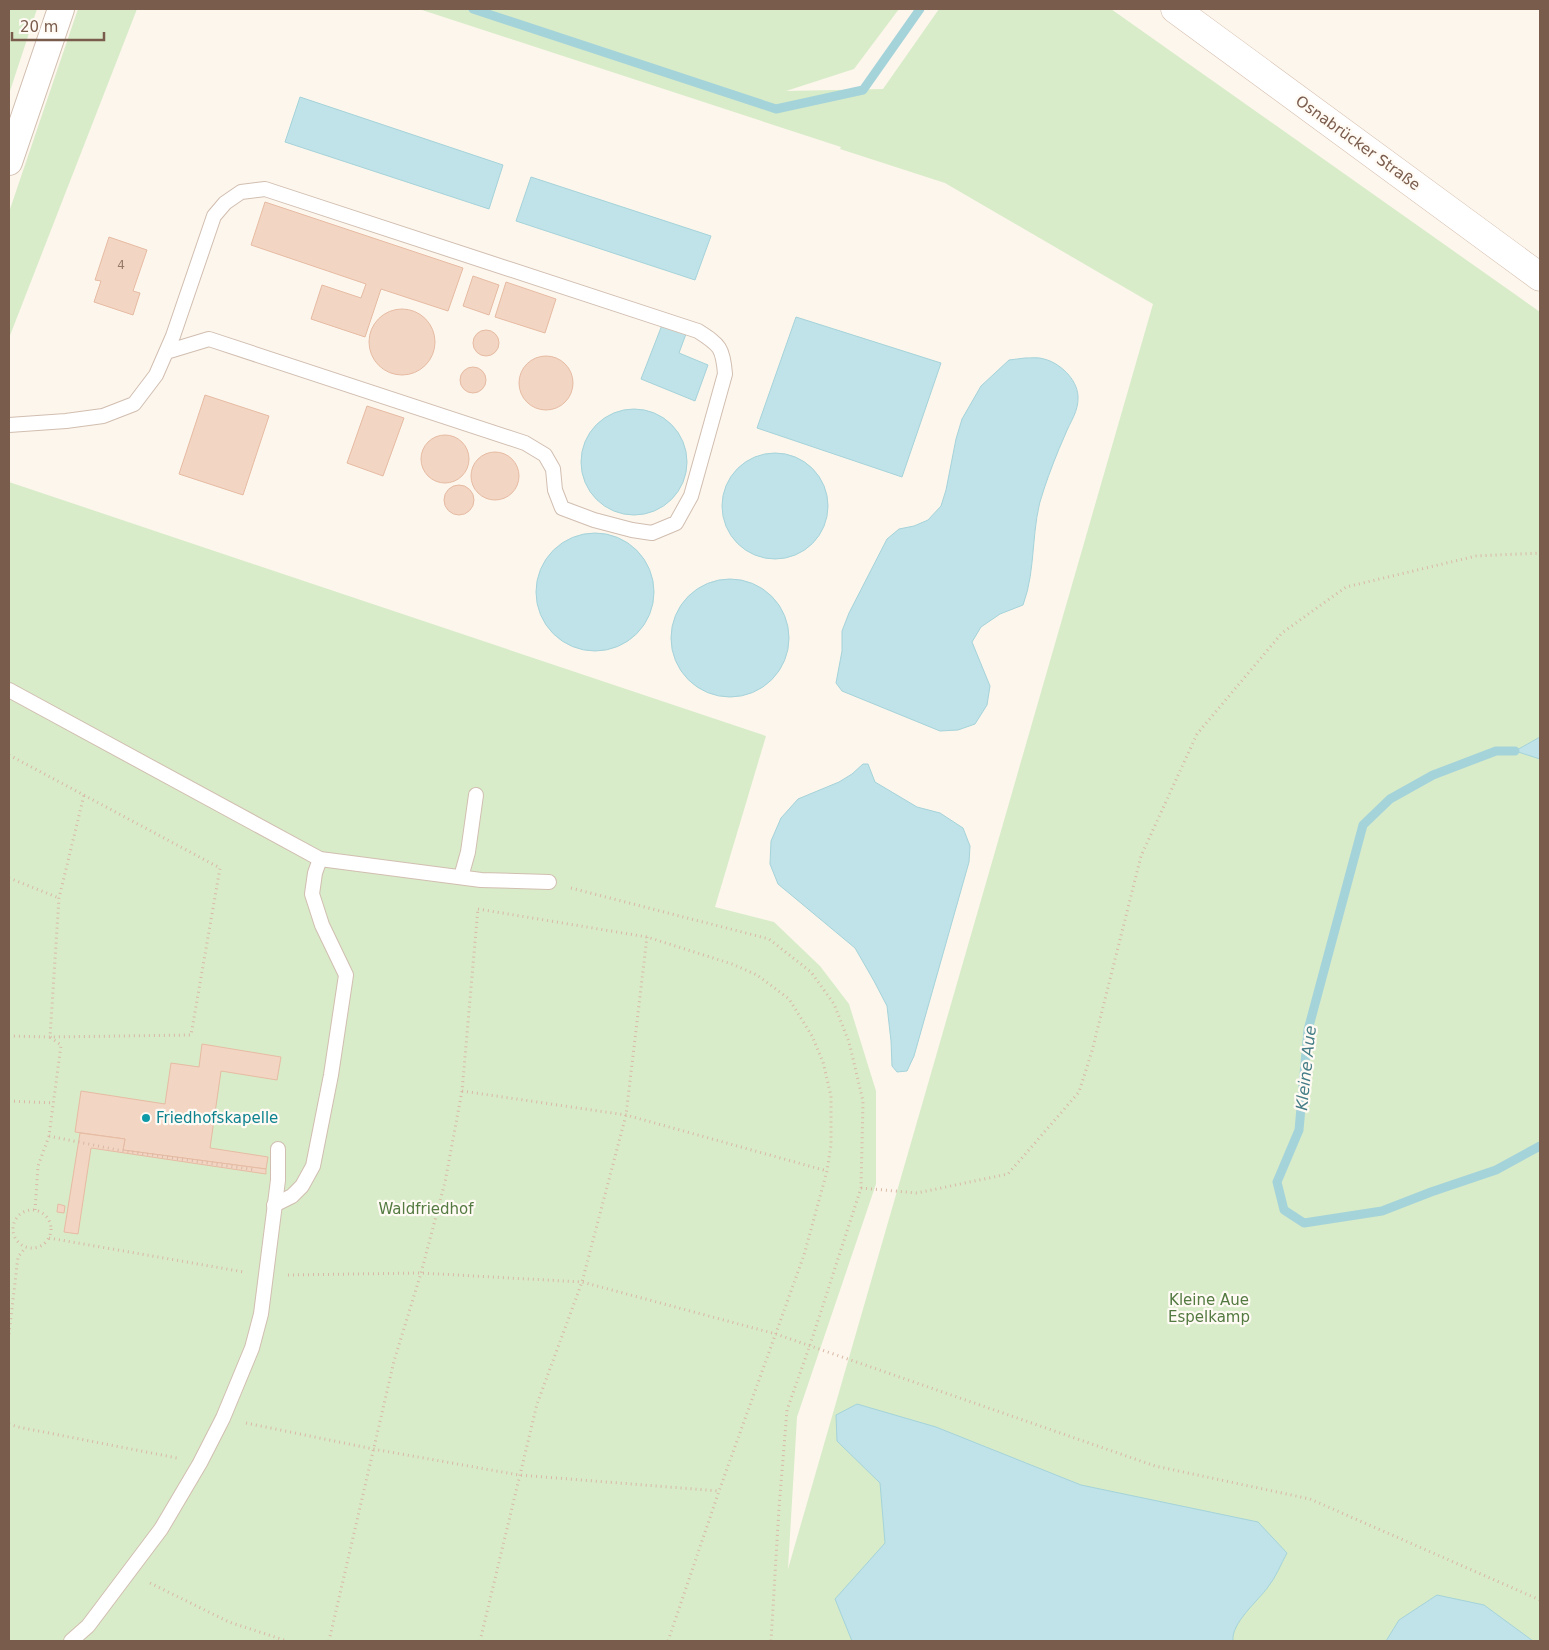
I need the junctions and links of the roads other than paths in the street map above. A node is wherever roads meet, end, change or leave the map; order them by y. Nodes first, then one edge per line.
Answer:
1 (61, 9) edge
2 (1175, 9) edge
3 (9, 162) edge
4 (1540, 277) edge
5 (166, 352) junction
6 (9, 424) edge
7 (9, 690) edge
8 (476, 795) dead end
9 (320, 860) junction
10 (460, 877) junction
11 (549, 882) road end
12 (278, 1149) dead end
13 (274, 1205) junction
14 (71, 1641) edge

1 - 3 street
2 - 4 main road, Osnabrücker Straße
5 - 5 lane
5 - 6 lane
7 - 9 lane
8 - 10 lane
9 - 10 lane
9 - 13 lane
10 - 11 lane
12 - 13 lane
13 - 14 lane

